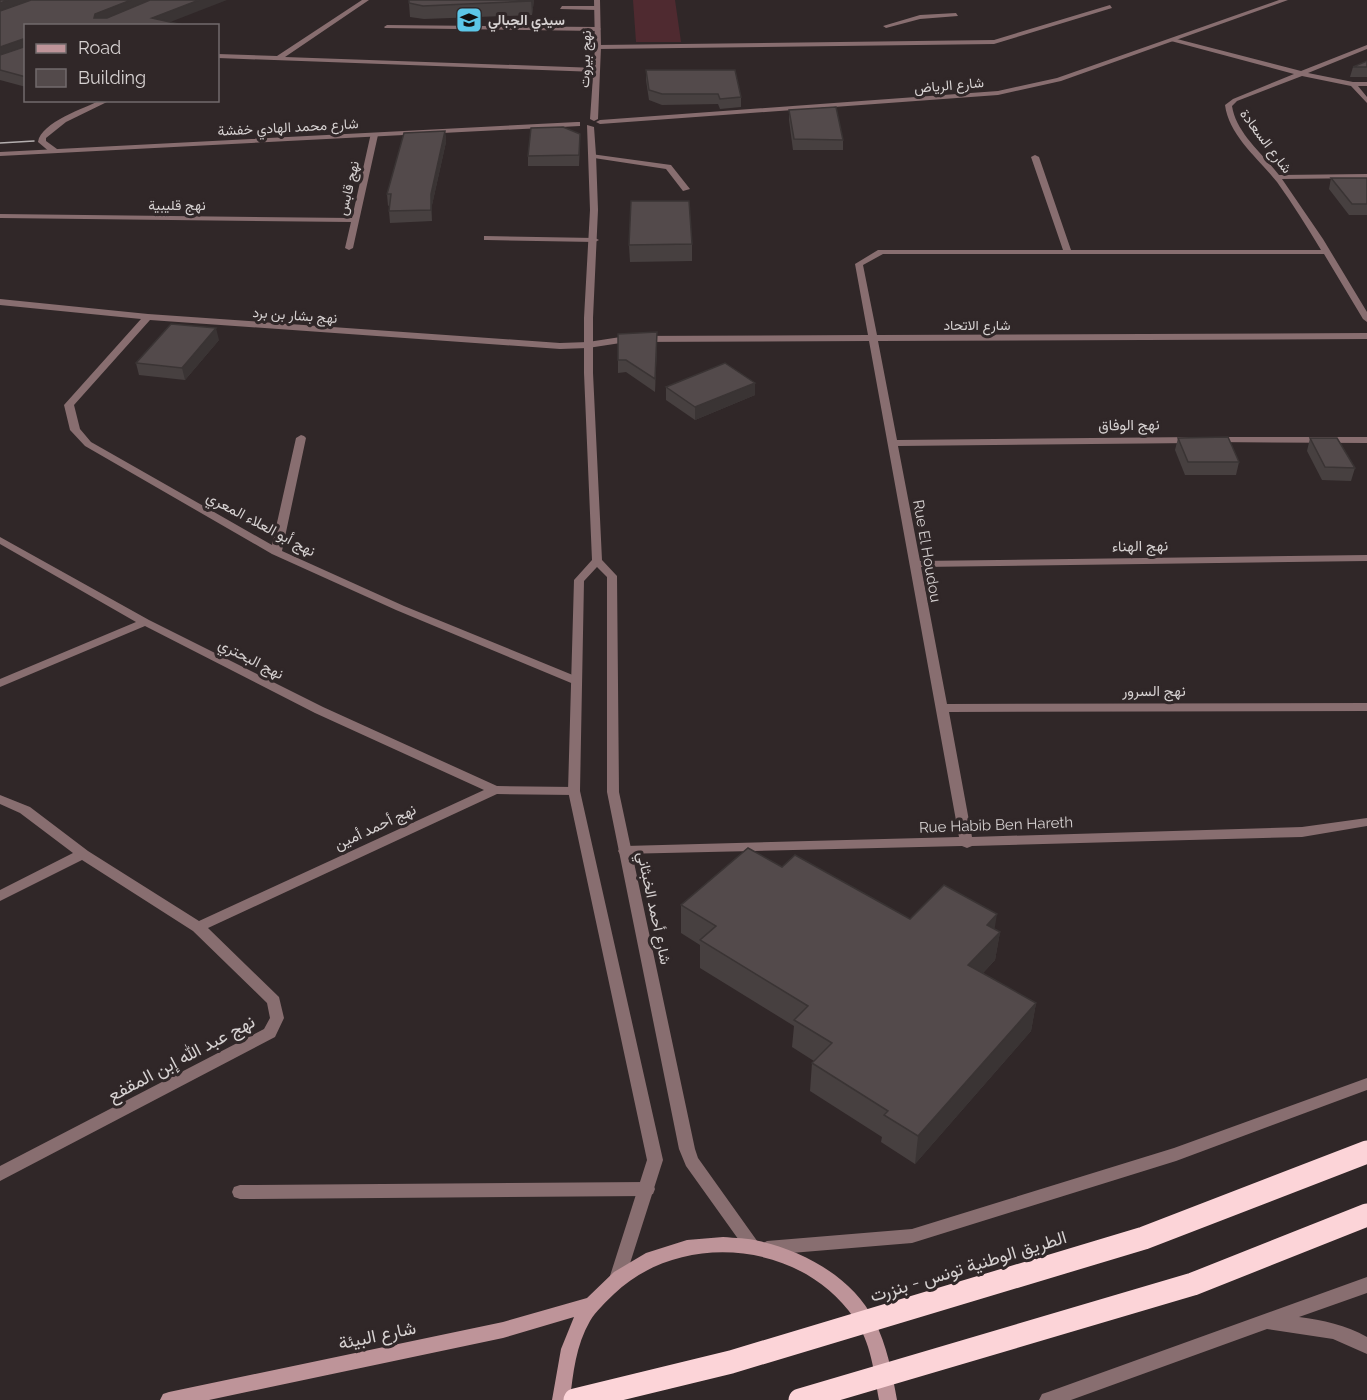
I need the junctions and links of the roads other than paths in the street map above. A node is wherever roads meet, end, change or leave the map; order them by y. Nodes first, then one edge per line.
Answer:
1 (366, 0) edge
2 (563, 0) edge
3 (1285, 0) edge
4 (597, 4) edge
5 (1110, 7) dead end
6 (956, 15) dead end
7 (883, 17) dead end
8 (886, 26) junction
9 (387, 27) dead end
10 (598, 29) junction
11 (1173, 40) junction
12 (891, 43) junction
13 (598, 47) junction
14 (1367, 47) edge
15 (219, 56) edge
16 (280, 57) junction
17 (597, 70) junction
18 (1303, 74) junction
19 (1353, 84) junction
20 (1367, 84) edge
21 (1367, 101) edge
22 (104, 102) edge
23 (595, 123) junction
24 (578, 124) joint
25 (374, 135) junction
26 (54, 151) junction
27 (0, 154) edge
28 (594, 156) junction
29 (1035, 156) dead end
30 (1367, 176) edge
31 (1277, 177) junction
32 (686, 189) dead end
33 (0, 216) edge
34 (355, 220) junction
35 (487, 238) dead end
36 (595, 240) junction
37 (349, 248) dead end
38 (1326, 252) junction
39 (1068, 253) junction
40 (0, 302) edge
41 (148, 317) junction
42 (1367, 319) edge
43 (1367, 336) edge
44 (873, 339) junction
45 (588, 345) junction
46 (301, 438) dead end
47 (1367, 440) edge
48 (892, 443) junction
49 (0, 540) edge
50 (276, 552) junction
51 (1367, 558) edge
52 (597, 561) junction
53 (914, 564) junction
54 (146, 622) junction
55 (576, 681) junction
56 (0, 683) edge
57 (1367, 707) edge
58 (941, 708) junction
59 (495, 790) junction
60 (574, 791) junction
61 (0, 799) edge
62 (1367, 822) edge
63 (967, 843) junction
64 (625, 851) junction
65 (83, 854) junction
66 (0, 896) edge
67 (198, 927) junction
68 (1367, 1084) edge
69 (1367, 1152) edge
70 (0, 1174) edge
71 (647, 1189) junction
72 (240, 1192) dead end
73 (1367, 1215) edge
74 (760, 1247) junction
75 (617, 1279) junction
76 (1367, 1285) edge
77 (592, 1304) junction
78 (1269, 1323) junction
79 (1367, 1346) edge
80 (169, 1400) edge
81 (561, 1400) edge
82 (575, 1400) edge
83 (800, 1400) edge
84 (888, 1400) edge
85 (1048, 1400) edge

1 - 16 street
2 - 4 street
3 - 11 street, شارع الرياض
4 - 10 street, نهج بيروت
5 - 12 street
6 - 8 street
7 - 8 street
8 - 12 street
9 - 10 street
10 - 13 street, نهج بيروت
11 - 18 street
11 - 23 street, شارع الرياض
12 - 13 street
13 - 17 street, نهج بيروت
14 - 18 street, شارع السعادة
15 - 16 street
16 - 17 street
17 - 23 street, نهج بيروت
18 - 19 street
18 - 31 street, شارع السعادة
19 - 20 street
19 - 21 street
22 - 26 street
23 - 24 street, شارع الرياض
23 - 28 street, نهج بيروت
24 - 25 street, شارع محمد الهادي خفشة
25 - 26 street, شارع محمد الهادي خفشة
25 - 34 street, نهج قابس
26 - 27 street, شارع محمد الهادي خفشة
28 - 32 street
28 - 36 street, نهج بيروت
29 - 39 street
30 - 31 street
31 - 38 street, شارع السعادة
33 - 34 street, نهج قليبية
34 - 37 street, نهج قابس
35 - 36 street
36 - 45 street, نهج بيروت
38 - 39 street
38 - 42 street, شارع السعادة
39 - 44 street, Rue El Houdou
40 - 41 street, نهج بشار بن برد
41 - 45 street, نهج بشار بن برد
41 - 50 street, نهج أبو العلاء المعري
43 - 44 street, شارع الاتحاد
44 - 45 street, شارع الاتحاد
44 - 48 street, Rue El Houdou
45 - 52 street, نهج بيروت
46 - 50 street
47 - 48 street, نهج الوفاق
48 - 53 street, Rue El Houdou
49 - 54 street, نهج البحتري
50 - 55 street, نهج أبو العلاء المعري
51 - 53 street, نهج الهناء
52 - 55 street
52 - 64 street, شارع أحمد الخبثاني
53 - 58 street, Rue El Houdou
54 - 56 street
54 - 59 street, نهج البحتري
55 - 60 street
57 - 58 street, نهج السرور
58 - 63 street, Rue El Houdou
59 - 60 street, نهج أحمد أمين
59 - 67 street, نهج أحمد أمين
60 - 71 street
61 - 65 street, نهج عبد الله إبن المقفع
62 - 63 street, Rue Habib Ben Hareth
63 - 64 street, Rue Habib Ben Hareth
64 - 74 street, شارع أحمد الخبثاني
65 - 66 street
65 - 67 street, نهج عبد الله إبن المقفع
67 - 70 street, نهج عبد الله إبن المقفع
68 - 74 street
69 - 82 highway, الطريق الوطنية تونس - بنزرت, bridge
71 - 72 street
71 - 75 street
73 - 83 highway, bridge
74 - 75 main road
74 - 84 main road
75 - 77 main road
76 - 78 street
77 - 80 main road, شارع البيئة
77 - 81 main road
78 - 79 street
78 - 85 street

